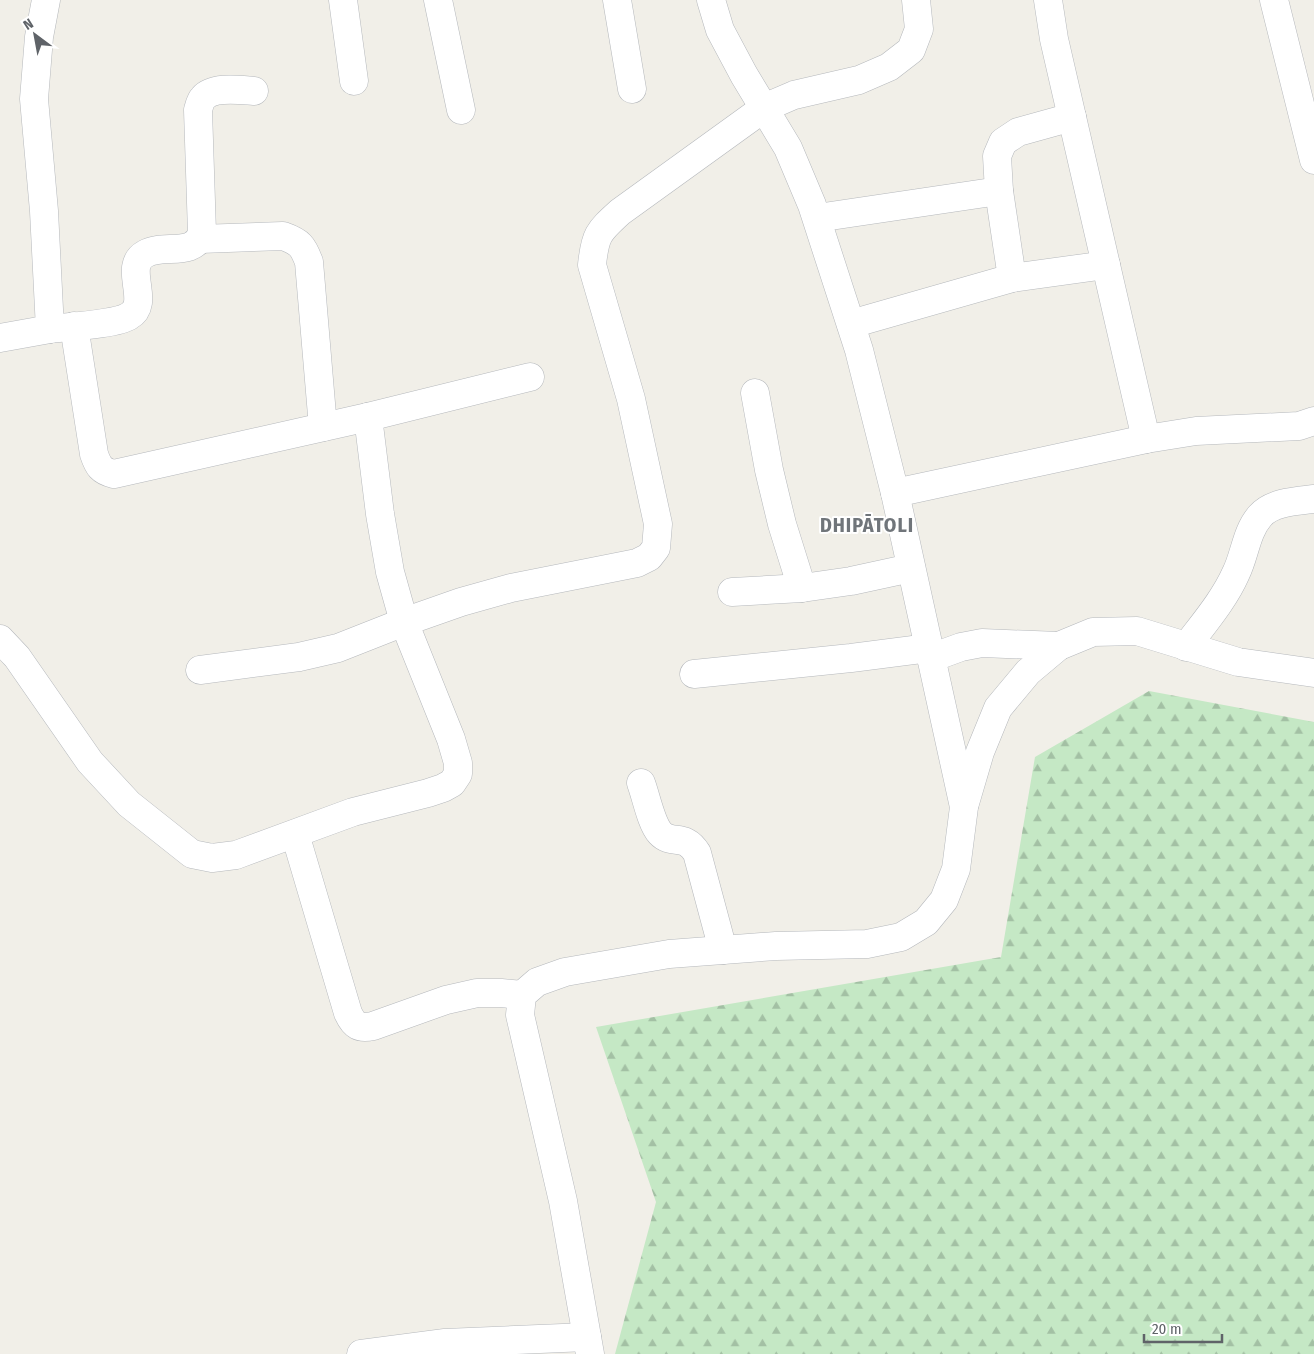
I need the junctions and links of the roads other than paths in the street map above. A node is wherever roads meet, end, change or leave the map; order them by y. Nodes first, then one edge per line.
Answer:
1 (46, 0) edge
2 (343, 0) edge
3 (438, 0) edge
4 (617, 0) edge
5 (711, 0) edge
6 (916, 0) edge
7 (1048, 0) edge
8 (1274, 0) edge
9 (354, 80) dead end
10 (632, 89) dead end
11 (254, 91) dead end
12 (764, 108) junction
13 (461, 110) dead end
14 (1072, 117) junction
15 (1314, 160) edge
16 (999, 191) junction
17 (817, 218) junction
18 (200, 239) junction
19 (1106, 265) junction
20 (1012, 278) junction
21 (851, 324) junction
22 (62, 328) junction
23 (0, 338) edge
24 (530, 377) dead end
25 (755, 393) dead end
26 (368, 418) junction
27 (1314, 421) edge
28 (323, 427) junction
29 (1146, 439) junction
30 (895, 493) junction
31 (1314, 499) edge
32 (912, 568) junction
33 (802, 588) junction
34 (732, 592) dead end
35 (404, 622) junction
36 (0, 639) edge
37 (1059, 646) junction
38 (1186, 647) junction
39 (930, 653) junction
40 (200, 670) dead end
41 (1314, 673) edge
42 (694, 674) dead end
43 (641, 784) dead end
44 (964, 807) junction
45 (295, 834) junction
46 (723, 950) junction
47 (522, 995) junction
48 (589, 1346) edge
49 (361, 1354) edge

1 - 22 street
2 - 9 street
3 - 13 street
4 - 10 street
5 - 12 street
6 - 12 street
7 - 14 street
8 - 15 street
11 - 18 street
12 - 17 street
12 - 35 street
14 - 16 street
14 - 19 street
16 - 17 street
16 - 20 street
17 - 21 street
18 - 22 street
18 - 28 street
19 - 20 street
19 - 29 street
20 - 21 street
21 - 30 street
22 - 23 street
22 - 28 street
24 - 26 street
25 - 33 street
26 - 28 street
26 - 35 street
27 - 29 street
29 - 30 street
30 - 32 street
31 - 38 street
32 - 33 street
32 - 39 street
33 - 34 street
35 - 40 street
35 - 45 street
36 - 45 street
37 - 38 street
37 - 39 street
37 - 44 street
38 - 41 street
39 - 42 street
39 - 44 street
43 - 46 street
44 - 46 street
45 - 47 street
46 - 47 street
47 - 48 street
48 - 49 street

